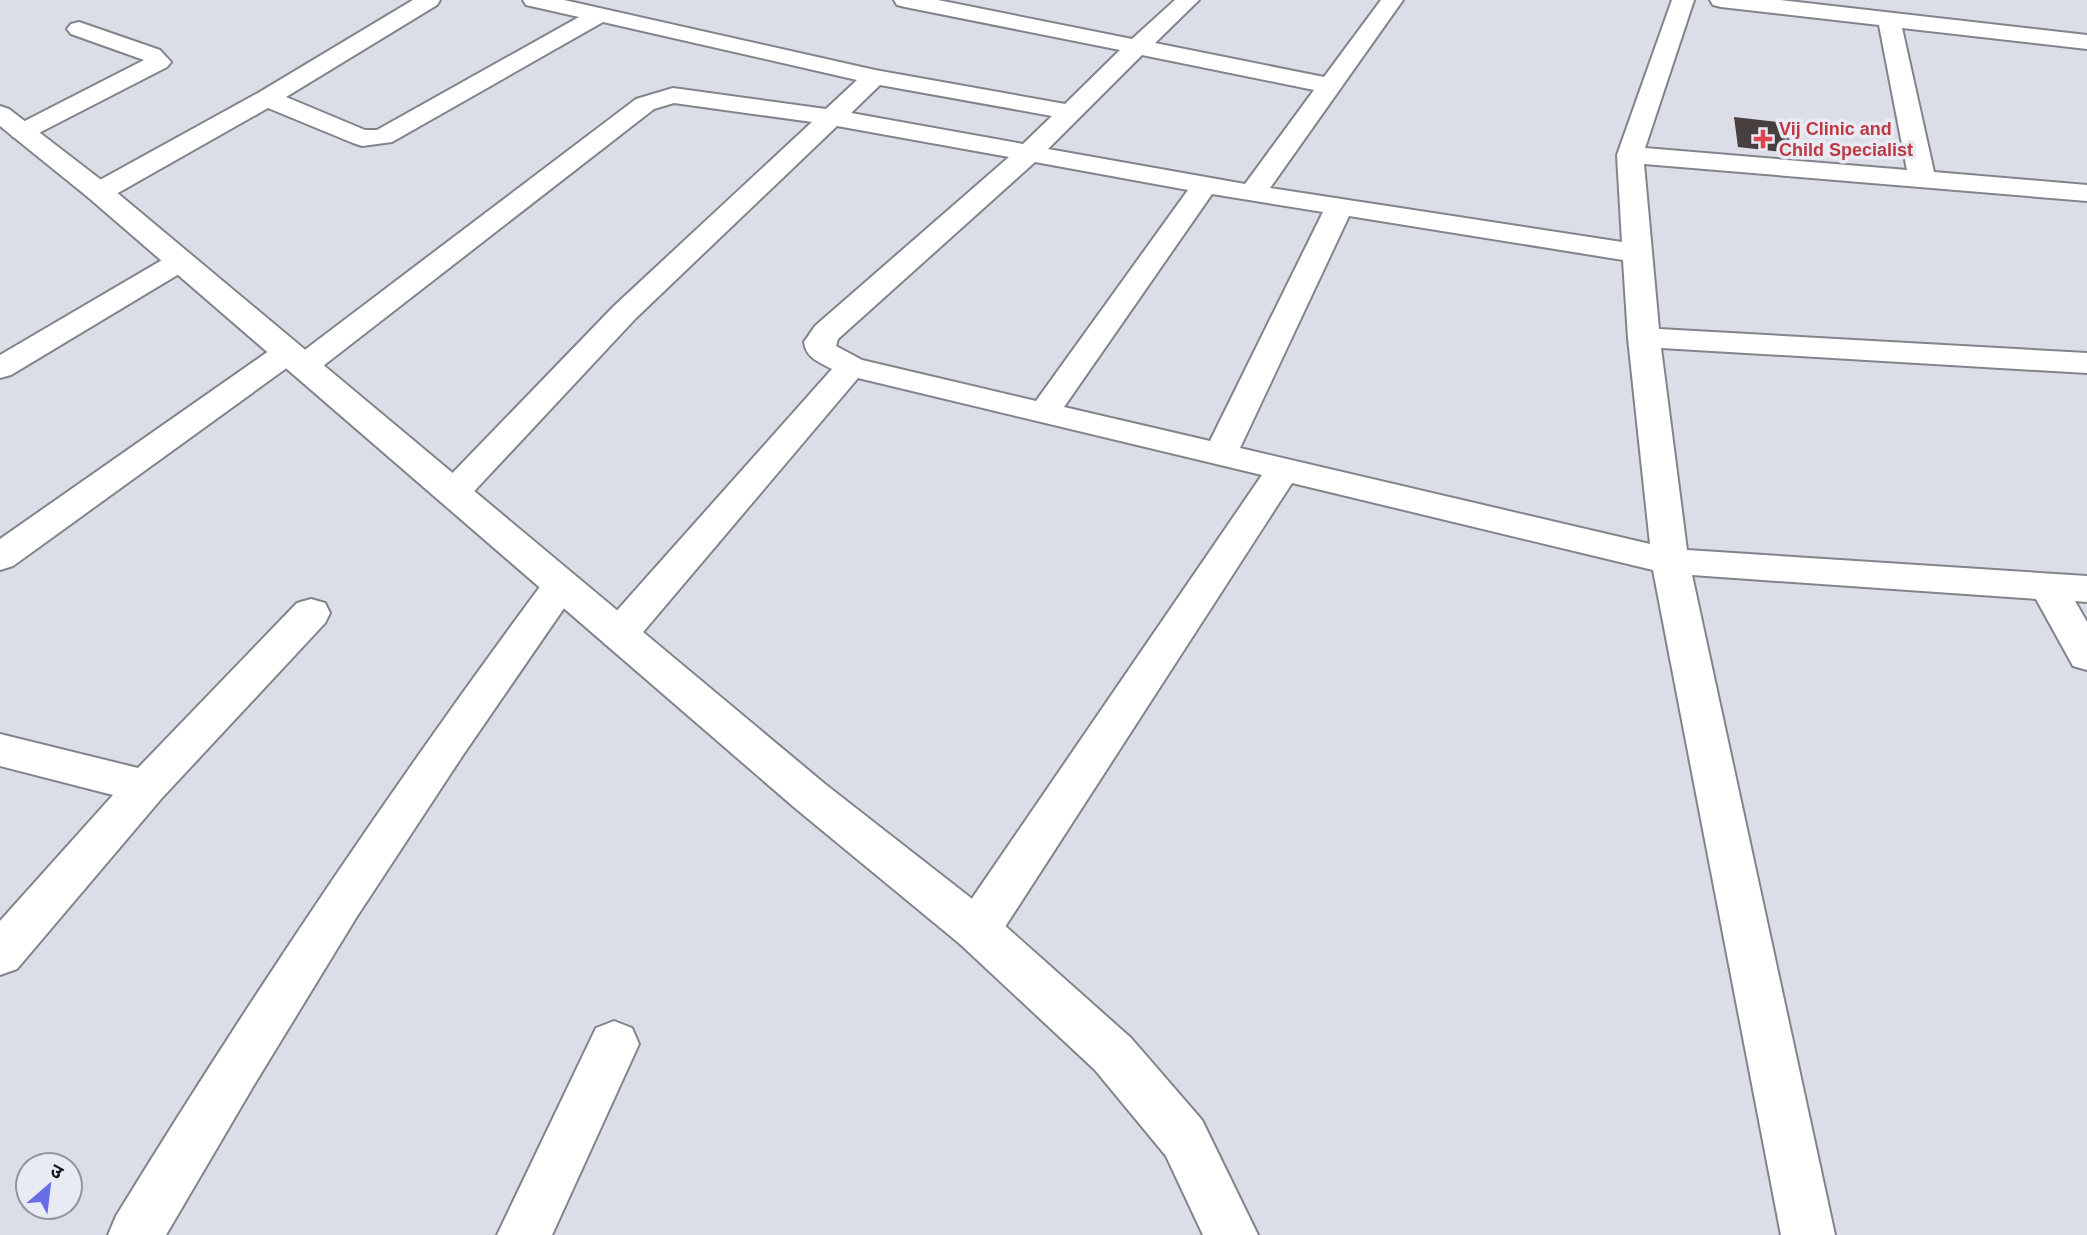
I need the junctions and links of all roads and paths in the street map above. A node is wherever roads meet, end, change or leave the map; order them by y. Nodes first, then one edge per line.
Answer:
1 (429, 0) edge
2 (534, 0) edge
3 (905, 0) edge
4 (1188, 0) edge
5 (1392, 0) edge
6 (1683, 0) edge
7 (1721, 0) edge
8 (601, 14) junction
9 (1889, 19) junction
10 (79, 29) dead end
11 (2087, 42) edge
12 (1138, 46) junction
13 (876, 77) junction
14 (1331, 86) junction
15 (267, 98) junction
16 (1069, 112) junction
17 (834, 118) junction
18 (11, 123) edge
19 (1029, 153) junction
20 (1630, 155) junction
21 (1922, 179) junction
22 (1205, 185) junction
23 (99, 192) junction
24 (1252, 193) junction
25 (2082, 198) edge
26 (1339, 208) junction
27 (1636, 253) junction
28 (179, 262) junction
29 (1644, 338) junction
30 (295, 360) junction
31 (2087, 363) edge
32 (851, 367) junction
33 (0, 368) edge
34 (1043, 414) junction
35 (1220, 455) junction
36 (1284, 469) junction
37 (453, 494) junction
38 (0, 557) edge
39 (1670, 561) junction
40 (561, 585) junction
41 (2048, 587) junction
42 (2087, 589) edge
43 (311, 614) dead end
44 (619, 634) junction
45 (2087, 656) edge
46 (0, 750) edge
47 (146, 787) junction
48 (977, 930) junction
49 (0, 954) edge
50 (614, 1045) dead end
51 (135, 1235) edge
52 (524, 1235) edge
53 (1231, 1235) edge
54 (1808, 1235) edge

1 - 15 street
2 - 8 street
3 - 12 street
4 - 12 street
5 - 14 street
6 - 20 street
7 - 9 street
8 - 13 street
8 - 15 street
9 - 11 street
9 - 21 street
10 - 18 street
12 - 14 street
12 - 16 street
13 - 16 street
13 - 17 street
14 - 24 street
15 - 23 street
16 - 19 street
17 - 19 street
17 - 30 street
17 - 37 street
18 - 23 street
19 - 22 street
19 - 32 street
20 - 21 street
20 - 27 street
21 - 25 street
22 - 24 street
22 - 34 street
23 - 28 street
24 - 26 street
26 - 27 street
26 - 35 street
27 - 29 street
28 - 30 street
28 - 33 street
29 - 31 street
29 - 39 street
30 - 37 street
30 - 38 street
32 - 34 street
32 - 44 street
34 - 35 street
35 - 36 street
36 - 39 street
36 - 48 street
37 - 40 street
39 - 41 street
39 - 54 street
40 - 44 street
40 - 51 street
41 - 42 street
41 - 45 street
43 - 47 street
44 - 48 street
46 - 47 street
47 - 49 street
48 - 53 street
50 - 52 street

